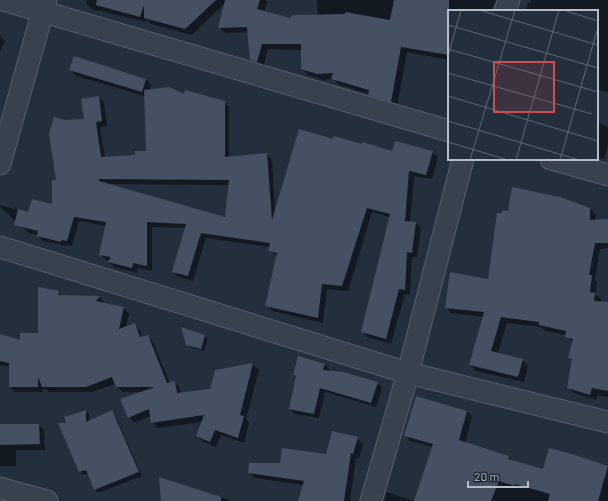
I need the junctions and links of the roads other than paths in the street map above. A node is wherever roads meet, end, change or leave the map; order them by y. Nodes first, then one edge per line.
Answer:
1 (3, 0) edge
2 (509, 0) edge
3 (44, 6) edge
4 (505, 10) edge
5 (448, 131) edge
6 (462, 160) edge
7 (554, 160) edge
8 (0, 164) edge
9 (608, 175) edge
10 (0, 247) edge
11 (408, 373) junction
12 (608, 422) edge
13 (0, 488) edge
14 (47, 501) edge
15 (371, 501) edge

1 - 3 street
2 - 4 street
3 - 5 street
3 - 8 street
6 - 11 street
7 - 9 street
10 - 11 street
11 - 12 street
11 - 15 street
13 - 14 street

